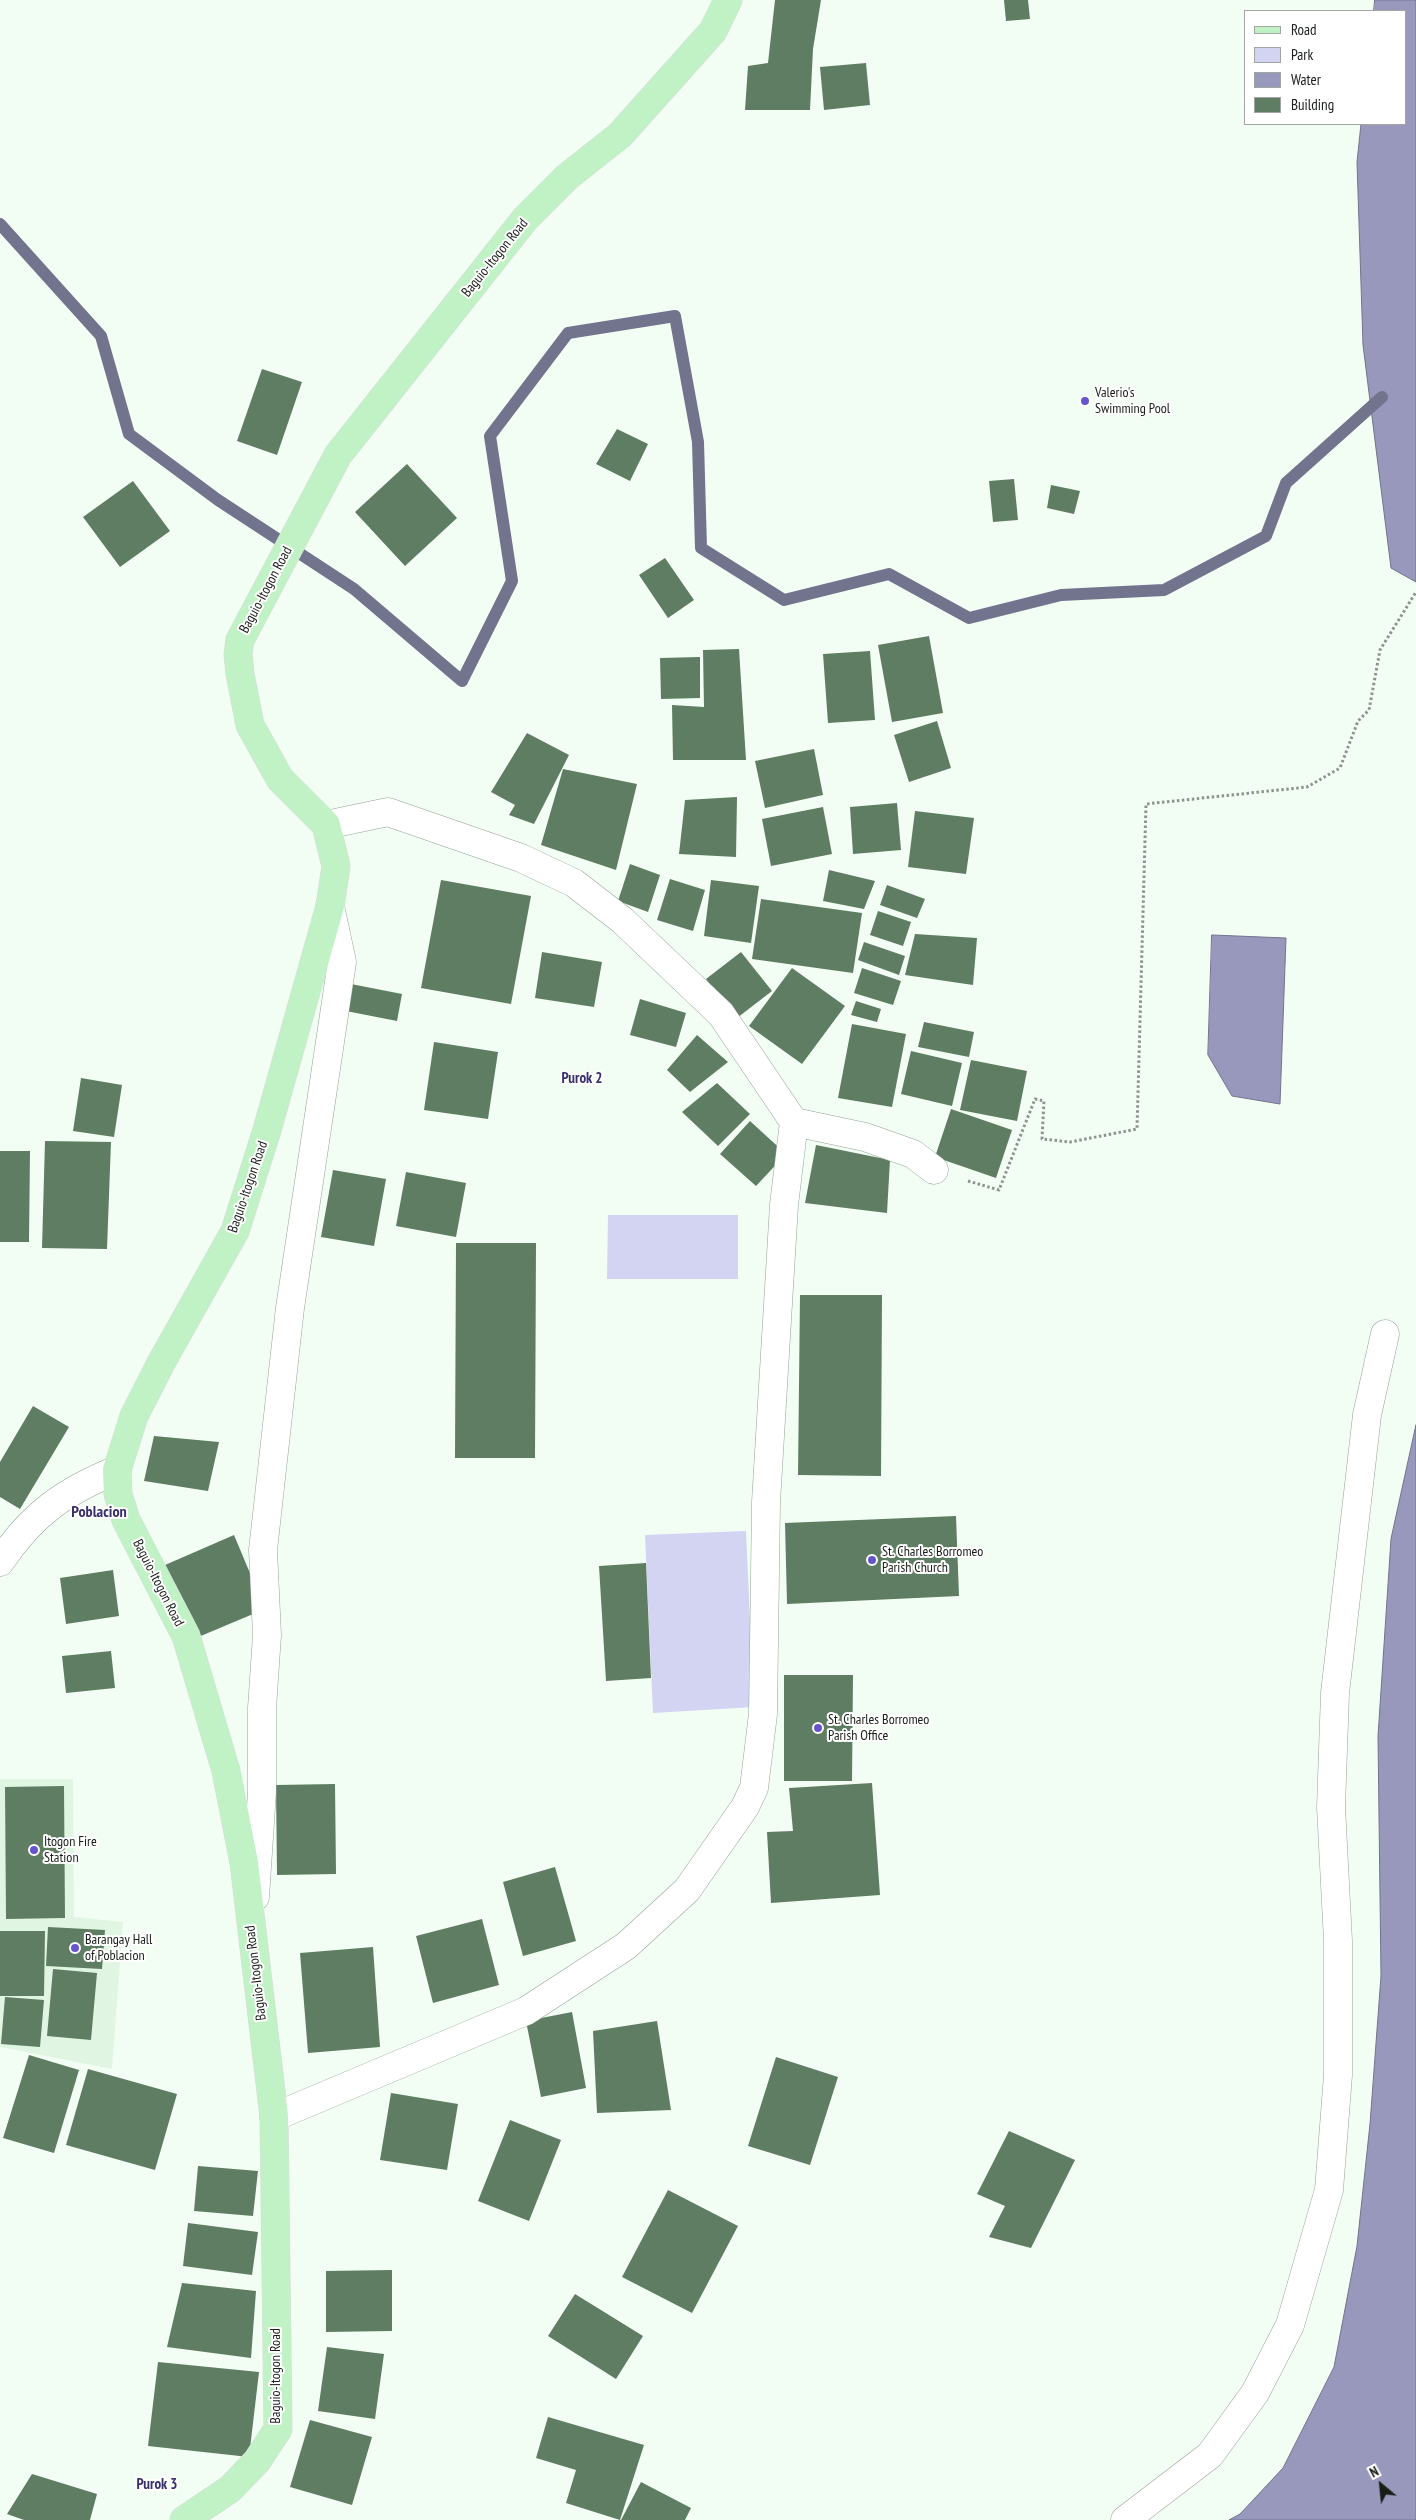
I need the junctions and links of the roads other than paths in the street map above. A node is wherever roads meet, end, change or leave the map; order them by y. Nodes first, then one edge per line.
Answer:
1 (728, 0) edge
2 (326, 825) junction
3 (330, 906) junction
4 (794, 1122) junction
5 (934, 1170) road end
6 (1385, 1334) dead end
7 (117, 1470) junction
8 (0, 1562) edge
9 (252, 1936) junction
10 (274, 2116) junction
11 (184, 2520) edge
12 (1125, 2520) edge

1 - 2 main road, Baguio-Itogon Road
2 - 3 main road, Baguio-Itogon Road
2 - 4 street
3 - 7 main road, Baguio-Itogon Road
3 - 9 street
4 - 5 street
4 - 10 street
6 - 12 street
7 - 8 street
7 - 9 main road, Baguio-Itogon Road
9 - 10 main road, Baguio-Itogon Road
10 - 11 main road, Baguio-Itogon Road

